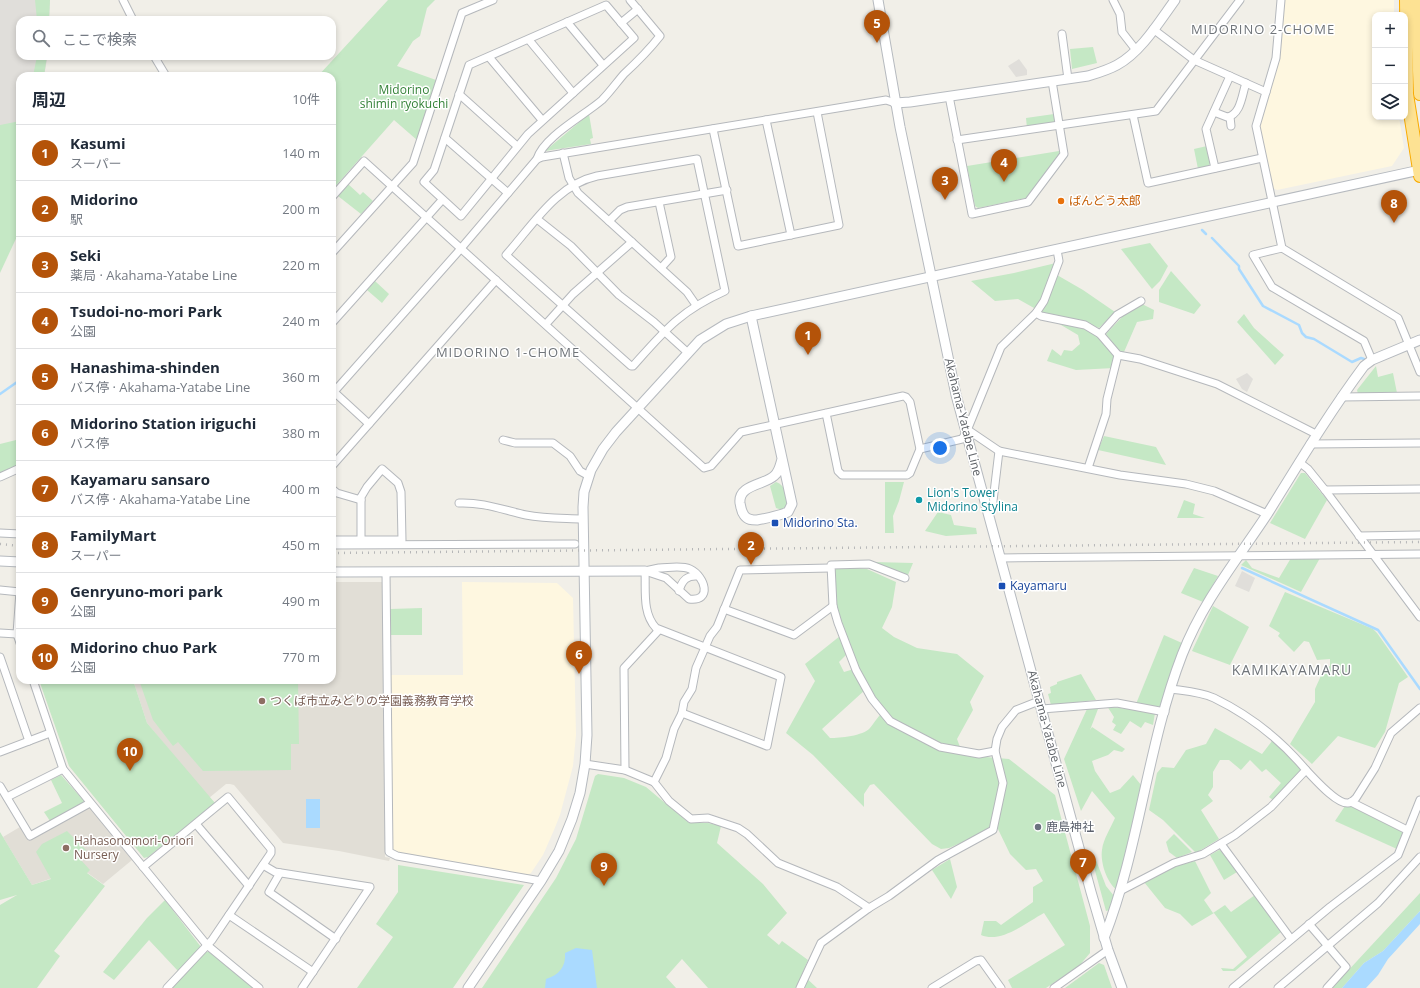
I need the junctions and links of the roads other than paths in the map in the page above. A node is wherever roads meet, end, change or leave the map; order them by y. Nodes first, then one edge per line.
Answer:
1 (123, 0) edge
2 (493, 0) edge
3 (630, 0) edge
4 (878, 0) edge
5 (1113, 0) edge
6 (1175, 0) edge
7 (1240, 0) edge
8 (1281, 0) edge
9 (1406, 0) edge
10 (1416, 0) edge
11 (638, 9) junction
12 (131, 16) edge
13 (568, 22) junction
14 (621, 23) junction
15 (1153, 29) junction
16 (1062, 34) dead end
17 (529, 40) junction
18 (1136, 50) junction
19 (489, 57) junction
20 (156, 60) edge
21 (1194, 60) junction
22 (603, 65) junction
23 (164, 72) edge
24 (1230, 76) junction
25 (1068, 79) junction
26 (1052, 81) junction
27 (1246, 83) junction
28 (1266, 92) junction
29 (573, 93) junction
30 (459, 94) junction
31 (1420, 94) edge
32 (949, 96) junction
33 (895, 103) junction
34 (817, 112) junction
35 (1214, 112) junction
36 (1133, 115) junction
37 (1230, 116) junction
38 (542, 120) junction
39 (766, 120) junction
40 (1060, 126) junction
41 (1232, 126) dead end
42 (713, 129) junction
43 (445, 138) junction
44 (957, 140) junction
45 (517, 146) junction
46 (563, 153) junction
47 (1262, 158) junction
48 (537, 159) junction
49 (1215, 168) junction
50 (1420, 172) edge
51 (491, 178) junction
52 (572, 185) junction
53 (392, 187) junction
54 (726, 190) junction
55 (336, 193) edge
56 (508, 193) junction
57 (704, 194) junction
58 (442, 200) junction
59 (659, 202) junction
60 (1273, 204) junction
61 (426, 217) junction
62 (537, 220) junction
63 (609, 221) junction
64 (791, 235) junction
65 (632, 242) junction
66 (1282, 248) junction
67 (336, 249) edge
68 (461, 249) junction
69 (1057, 250) junction
70 (661, 268) junction
71 (598, 274) junction
72 (931, 277) junction
73 (496, 280) junction
74 (1141, 301) dead end
75 (696, 305) junction
76 (563, 306) junction
77 (1036, 313) junction
78 (751, 316) junction
79 (336, 318) edge
80 (546, 324) junction
81 (664, 331) junction
82 (1100, 334) junction
83 (1420, 340) edge
84 (1409, 344) junction
85 (687, 352) junction
86 (1118, 355) junction
87 (1372, 360) junction
88 (1420, 372) edge
89 (336, 389) edge
90 (336, 395) edge
91 (1420, 396) edge
92 (1341, 397) junction
93 (639, 407) junction
94 (826, 413) junction
95 (369, 424) junction
96 (774, 424) junction
97 (967, 432) junction
98 (1316, 434) junction
99 (503, 440) dead end
100 (1420, 443) edge
101 (1310, 444) junction
102 (920, 449) junction
103 (999, 451) junction
104 (782, 459) junction
105 (336, 461) edge
106 (1299, 462) junction
107 (1088, 468) junction
108 (16, 470) edge
109 (589, 476) junction
110 (0, 477) edge
111 (773, 477) junction
112 (788, 485) junction
113 (1420, 489) edge
114 (1325, 490) junction
115 (336, 494) edge
116 (360, 500) junction
117 (459, 503) dead end
118 (986, 506) junction
119 (1267, 514) junction
120 (583, 519) junction
121 (0, 533) edge
122 (16, 534) edge
123 (1420, 535) edge
124 (1359, 536) junction
125 (336, 540) edge
126 (361, 540) junction
127 (575, 544) dead end
128 (336, 546) edge
129 (1373, 554) junction
130 (1420, 554) edge
131 (1239, 555) junction
132 (1000, 558) junction
133 (0, 561) edge
134 (16, 562) edge
135 (830, 568) junction
136 (645, 571) junction
137 (336, 572) edge
138 (386, 572) junction
139 (584, 572) junction
140 (698, 576) junction
141 (905, 578) dead end
142 (0, 590) edge
143 (16, 591) edge
144 (679, 591) junction
145 (833, 606) junction
146 (724, 609) junction
147 (1420, 617) edge
148 (659, 630) junction
149 (0, 633) edge
150 (16, 634) edge
151 (705, 648) junction
152 (0, 657) edge
153 (34, 684) edge
154 (1171, 688) junction
155 (1041, 705) junction
156 (1420, 708) edge
157 (1164, 712) junction
158 (682, 713) junction
159 (50, 733) junction
160 (29, 741) junction
161 (995, 751) junction
162 (0, 752) edge
163 (585, 764) junction
164 (63, 769) junction
165 (624, 770) junction
166 (1306, 770) junction
167 (654, 782) junction
168 (0, 786) edge
169 (7, 797) junction
170 (1420, 800) edge
171 (1351, 802) junction
172 (90, 803) junction
173 (196, 824) junction
174 (1407, 830) junction
175 (1221, 844) junction
176 (1420, 857) edge
177 (263, 865) junction
178 (143, 867) junction
179 (280, 873) junction
180 (541, 881) junction
181 (249, 886) junction
182 (1122, 890) junction
183 (869, 908) junction
184 (229, 915) junction
185 (1309, 924) junction
186 (1104, 938) junction
187 (336, 939) junction
188 (1291, 939) junction
189 (208, 945) junction
190 (1328, 946) junction
191 (1108, 950) junction
192 (313, 972) junction
193 (167, 988) edge
194 (260, 988) edge
195 (302, 988) edge
196 (468, 988) edge
197 (800, 988) edge
198 (932, 988) edge
199 (1001, 988) edge
200 (1054, 988) edge
201 (1122, 988) edge
202 (1233, 988) edge
203 (1278, 988) edge
204 (1327, 988) edge

1 - 12 street
2 - 53 street
3 - 11 street
4 - 33 street, Akahama-Yatabe Line
5 - 18 street
6 - 15 street
7 - 21 street
8 - 28 street
9 - 50 highway
10 - 31 highway
11 - 14 street
11 - 48 street
13 - 14 street
13 - 17 street
13 - 22 street
14 - 22 street
15 - 18 street
15 - 21 street
16 - 25 street
17 - 19 street
17 - 29 street
18 - 25 street
19 - 30 street
19 - 38 street
20 - 23 street
21 - 24 street
21 - 36 street
22 - 29 street
24 - 27 street
24 - 35 street
25 - 26 street
26 - 32 street
26 - 40 street
27 - 28 street
27 - 37 street
28 - 47 street
29 - 38 street
30 - 43 street
30 - 45 street
32 - 33 street
32 - 44 street
33 - 34 street
33 - 72 street, Akahama-Yatabe Line
34 - 39 street
34 - 64 street
35 - 37 street
35 - 49 street
36 - 40 street
36 - 49 street
37 - 41 street
38 - 45 street
39 - 42 street
39 - 64 street
40 - 44 street
40 - 44 street
42 - 46 street
42 - 54 street
43 - 51 street
43 - 58 street
45 - 51 street
46 - 48 street
46 - 52 street
47 - 49 street
47 - 60 street
48 - 56 street
50 - 60 street
51 - 56 street
51 - 58 street
52 - 57 street
52 - 62 street
52 - 63 street
53 - 55 street
53 - 61 street
53 - 67 street
54 - 57 street
54 - 64 street
56 - 68 street
57 - 59 street
57 - 75 street
58 - 61 street
59 - 63 street
59 - 70 street
60 - 66 street
60 - 69 street
61 - 68 street
61 - 79 street
62 - 71 street
62 - 76 street
63 - 65 street
65 - 70 street
65 - 71 street
66 - 84 street
66 - 87 street
68 - 73 street
68 - 89 street
69 - 72 street
69 - 77 street
70 - 75 street
71 - 76 street
71 - 81 street
72 - 78 street
72 - 97 street, Akahama-Yatabe Line
73 - 80 street
73 - 95 street
74 - 82 street
75 - 81 street
76 - 80 street
76 - 81 street
77 - 82 street
77 - 97 street
78 - 85 street
78 - 96 street
80 - 93 street
81 - 85 street
82 - 86 street
83 - 84 street
84 - 87 street
84 - 88 street
85 - 93 street
86 - 98 street
86 - 107 street
87 - 92 street
90 - 95 street
91 - 92 street
92 - 98 street
93 - 96 street
93 - 109 street
94 - 96 street
94 - 102 street
94 - 102 street
95 - 105 street
96 - 104 street
97 - 102 street
97 - 103 street
97 - 118 street, Akahama-Yatabe Line
98 - 101 street
99 - 109 street
100 - 101 street
101 - 106 street
103 - 107 street
103 - 118 street
104 - 111 street
104 - 112 street
106 - 114 street
106 - 119 street
107 - 119 street
108 - 110 street
109 - 120 street
111 - 112 street
111 - 112 street
113 - 114 street
114 - 124 street
115 - 116 street
116 - 126 street
116 - 126 street
117 - 120 street
118 - 132 street, Akahama-Yatabe Line
119 - 131 street
120 - 139 street
121 - 122 street
123 - 124 street
124 - 129 street
125 - 126 street
127 - 128 street
129 - 130 street
129 - 131 street
129 - 147 street
131 - 132 street
131 - 154 street
132 - 155 street, Akahama-Yatabe Line
133 - 134 street
135 - 141 street
135 - 145 street
135 - 146 street
136 - 139 street
136 - 140 street
136 - 144 street
136 - 148 street
137 - 138 street
138 - 139 street
138 - 180 street
139 - 163 street
140 - 144 street
140 - 144 street
142 - 143 street
145 - 146 street
145 - 161 street
146 - 151 street
148 - 151 street
148 - 165 street
149 - 150 street
151 - 158 street
151 - 158 street
152 - 160 street
153 - 159 street
154 - 157 street
154 - 166 street
155 - 157 street
155 - 161 street
155 - 186 street, Akahama-Yatabe Line
156 - 171 street
157 - 182 street
158 - 167 street
159 - 160 street
159 - 164 street
160 - 162 street
161 - 183 street
163 - 165 street
163 - 180 street
164 - 169 street
164 - 172 street
165 - 167 street
166 - 171 street
166 - 175 street
167 - 183 street
168 - 169 street
169 - 172 street
170 - 174 street
171 - 174 street
172 - 178 street
173 - 177 street
173 - 178 street
173 - 181 street
174 - 185 street
175 - 182 street
175 - 188 street
176 - 190 street
177 - 179 street
177 - 181 street
178 - 189 street
179 - 187 street
179 - 187 street
180 - 196 street
181 - 184 street
182 - 186 street
183 - 197 street
184 - 189 street
184 - 192 street
185 - 188 street
185 - 190 street
186 - 191 street, Akahama-Yatabe Line
187 - 192 street
188 - 202 street
189 - 193 street
189 - 194 street
190 - 203 street
190 - 204 street
191 - 200 street
191 - 201 street, Akahama-Yatabe Line
192 - 195 street
198 - 199 street

